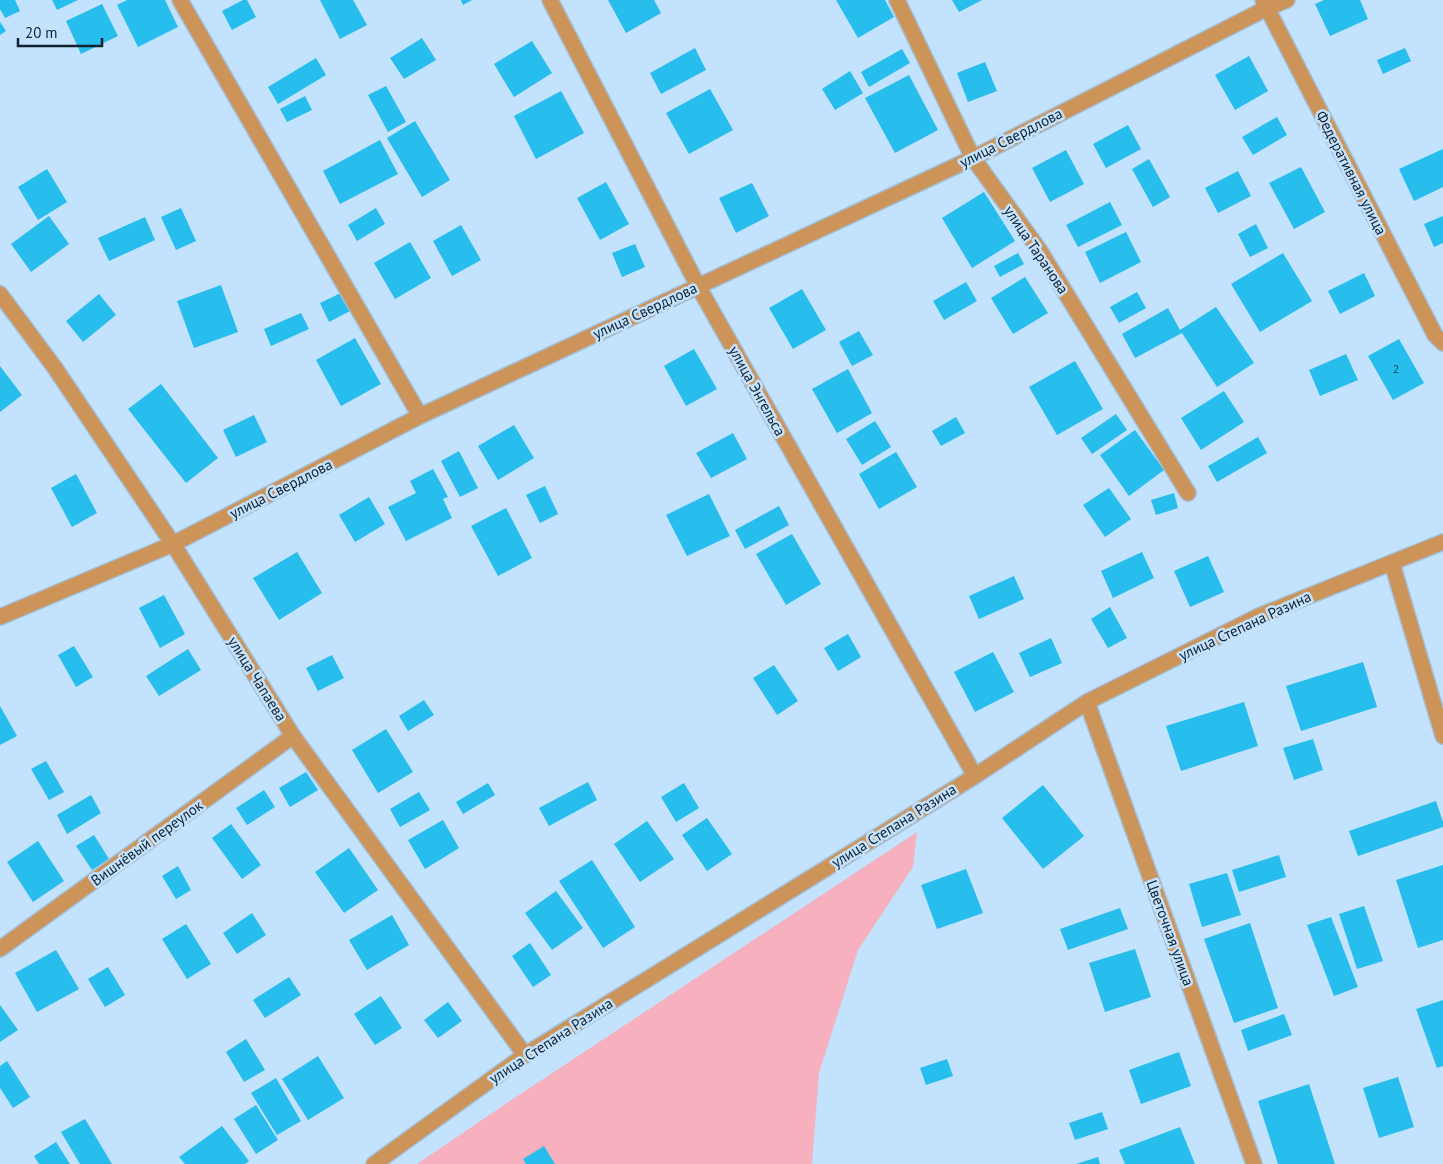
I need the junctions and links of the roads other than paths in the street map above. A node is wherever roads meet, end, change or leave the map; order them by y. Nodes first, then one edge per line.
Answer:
1 (180, 0) edge
2 (550, 0) edge
3 (898, 0) edge
4 (1287, 0) edge
5 (1265, 4) edge
6 (973, 158) junction
7 (698, 286) junction
8 (0, 294) edge
9 (1443, 342) edge
10 (420, 416) junction
11 (1188, 493) dead end
12 (1443, 542) edge
13 (173, 544) junction
14 (1392, 563) junction
15 (0, 617) edge
16 (1087, 702) junction
17 (293, 736) junction
18 (1443, 736) edge
19 (975, 776) junction
20 (0, 949) edge
21 (525, 1055) junction
22 (374, 1164) edge
23 (1254, 1164) edge

1 - 10 street
2 - 7 street, улица Энгельса
3 - 6 street, улица Таранова
4 - 5 street, улица Свердлова
5 - 6 street, улица Свердлова
5 - 9 street, Федеративная улица
6 - 7 street, улица Свердлова
6 - 11 street, улица Таранова
7 - 10 street, улица Свердлова
7 - 19 street, улица Энгельса
8 - 13 street, улица Чапаева
10 - 13 street, улица Свердлова
12 - 14 street, улица Степана Разина
13 - 15 street, улица Свердлова
13 - 17 street, улица Чапаева
14 - 16 street, улица Степана Разина
14 - 18 street
16 - 19 street, улица Степана Разина
16 - 23 street, Цветочная улица
17 - 20 street, Вишнёвый переулок
17 - 21 street, улица Чапаева
19 - 21 street, улица Степана Разина
21 - 22 street, улица Степана Разина

